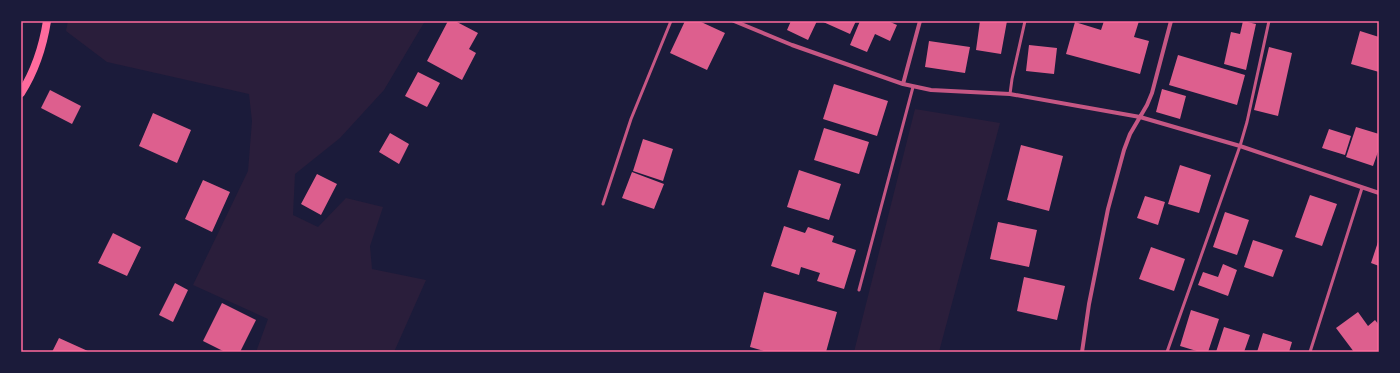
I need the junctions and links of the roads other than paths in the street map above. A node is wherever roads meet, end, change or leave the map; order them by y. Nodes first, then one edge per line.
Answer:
1 (47, 21) edge
2 (671, 21) edge
3 (734, 21) edge
4 (920, 21) edge
5 (1025, 21) edge
6 (1171, 21) edge
7 (1269, 21) edge
8 (903, 84) junction
9 (913, 87) junction
10 (21, 93) edge
11 (1010, 94) junction
12 (1140, 117) junction
13 (1240, 146) junction
14 (1362, 188) junction
15 (1379, 193) edge
16 (603, 204) dead end
17 (859, 290) dead end
18 (1082, 352) edge
19 (1167, 352) edge
20 (1310, 352) edge

1 - 10 main road
2 - 16 lane
3 - 8 street
4 - 8 street
5 - 11 lane
6 - 12 street
7 - 13 lane
8 - 9 street
9 - 11 street
9 - 17 lane
11 - 12 street
12 - 13 street
12 - 18 street
13 - 14 street
13 - 19 lane
14 - 15 street
14 - 20 lane

